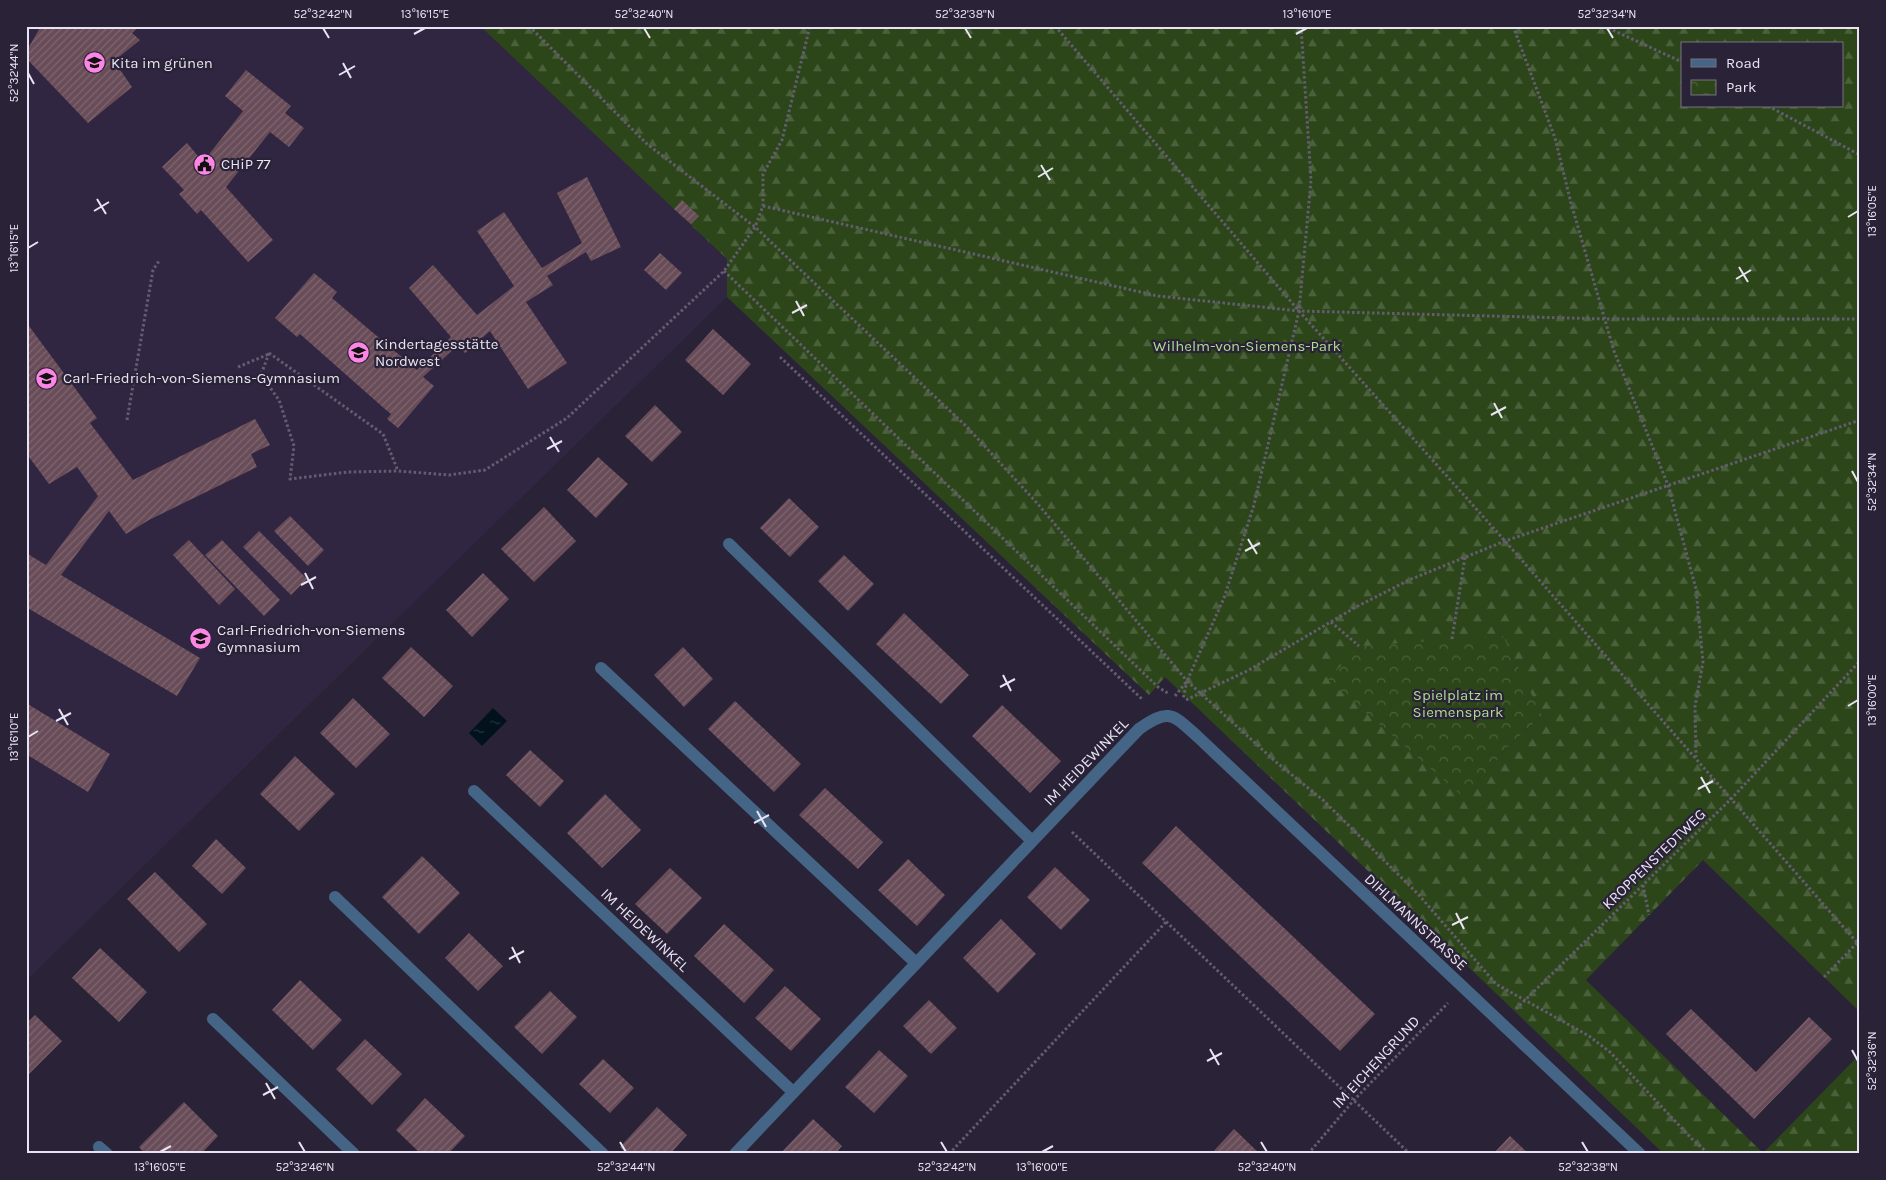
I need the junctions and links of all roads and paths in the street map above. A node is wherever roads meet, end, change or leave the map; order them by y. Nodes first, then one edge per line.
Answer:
1 (529, 26) edge
2 (810, 26) edge
3 (1056, 26) edge
4 (1301, 26) edge
5 (1513, 26) edge
6 (1604, 26) edge
7 (1681, 62) edge
8 (1772, 108) edge
9 (1860, 155) edge
10 (763, 206) junction
11 (755, 227) junction
12 (159, 262) dead end
13 (724, 271) junction
14 (1299, 311) junction
15 (1606, 319) junction
16 (1860, 319) edge
17 (269, 353) junction
18 (780, 357) dead end
19 (238, 367) dead end
20 (127, 420) dead end
21 (1860, 420) edge
22 (398, 471) junction
23 (1668, 485) junction
24 (1505, 541) junction
25 (729, 544) dead end
26 (1465, 557) junction
27 (1331, 622) junction
28 (1452, 639) dead end
29 (1359, 646) dead end
30 (1860, 661) edge
31 (601, 668) dead end
32 (1186, 681) junction
33 (1200, 693) junction
34 (1174, 698) junction
35 (1183, 702) junction
36 (1164, 716) junction
37 (1696, 758) junction
38 (474, 791) dead end
39 (1732, 799) junction
40 (1056, 817) junction
41 (1032, 841) junction
42 (1644, 885) junction
43 (335, 896) dead end
44 (1649, 915) dead end
45 (1166, 922) junction
46 (1858, 945) edge
47 (916, 963) junction
48 (1824, 977) dead end
49 (1463, 988) junction
50 (1524, 1002) junction
51 (213, 1019) dead end
52 (1501, 1024) junction
53 (793, 1092) junction
54 (1354, 1100) junction
55 (354, 1154) edge
56 (603, 1154) edge
57 (736, 1154) edge
58 (949, 1154) edge
59 (1308, 1154) edge
60 (1410, 1154) edge
61 (1640, 1154) edge
62 (1709, 1154) edge

1 - 11 path
2 - 10 path
3 - 14 path
4 - 14 path
5 - 15 path
6 - 7 path
8 - 9 path
10 - 11 path
10 - 14 path
11 - 13 path
11 - 32 path
12 - 20 path
13 - 22 path
13 - 34 path
14 - 15 path
14 - 24 path
14 - 32 path
15 - 16 path
15 - 23 path
17 - 19 path
17 - 22 path
17 - 22 path
18 - 36 path
21 - 23 path
23 - 24 path
23 - 37 path
24 - 26 path
24 - 37 path
25 - 41 street
26 - 27 path
26 - 28 path
27 - 29 path
27 - 33 path
30 - 39 path, KROPPENSTEDTWEG
31 - 47 street
32 - 33 path
32 - 34 path
32 - 35 path
33 - 35 path
33 - 50 path
34 - 35 path
36 - 40 street, IM HEIDEWINKEL
36 - 49 street, DIHLMANNSTRASSE
37 - 39 path
38 - 53 street, IM HEIDEWINKEL
39 - 42 path, KROPPENSTEDTWEG
39 - 46 path
40 - 41 street, IM HEIDEWINKEL
40 - 45 path
41 - 47 street, IM HEIDEWINKEL
42 - 44 path
42 - 50 path, KROPPENSTEDTWEG
43 - 56 street
45 - 54 path
45 - 58 path
46 - 48 path
47 - 53 street, IM HEIDEWINKEL
49 - 52 street, DIHLMANNSTRASSE
49 - 54 path, IM EICHENGRUND
50 - 52 path, KROPPENSTEDTWEG
50 - 62 path
51 - 55 street
52 - 61 street, DIHLMANNSTRASSE
53 - 57 street, IM HEIDEWINKEL
54 - 59 path, IM EICHENGRUND
54 - 60 path

